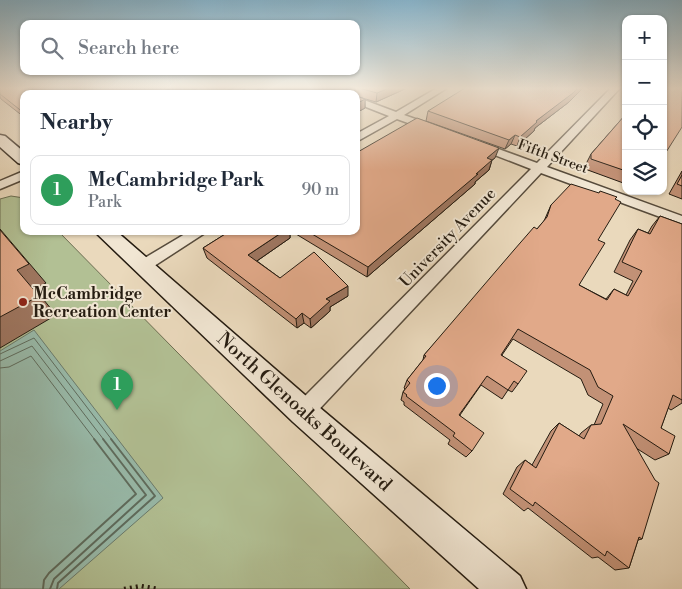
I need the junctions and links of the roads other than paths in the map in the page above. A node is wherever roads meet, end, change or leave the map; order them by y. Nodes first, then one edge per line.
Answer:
1 (397, 115) edge
2 (398, 115) edge
3 (589, 115) edge
4 (441, 131) edge
5 (360, 137) edge
6 (0, 139) edge
7 (468, 141) edge
8 (20, 156) edge
9 (538, 167) junction
10 (20, 178) edge
11 (0, 185) edge
12 (682, 221) edge
13 (108, 235) edge
14 (194, 235) edge
15 (143, 266) junction
16 (303, 412) junction
17 (507, 589) edge

1 - 5 street
2 - 4 street
3 - 9 street, University Avenue
6 - 8 main road
7 - 9 street, Fifth Street
9 - 12 street, Fifth Street
9 - 16 street, University Avenue
10 - 11 street
13 - 15 main road, North Glenoaks Boulevard
14 - 15 street
15 - 16 main road, North Glenoaks Boulevard
16 - 17 main road, North Glenoaks Boulevard

